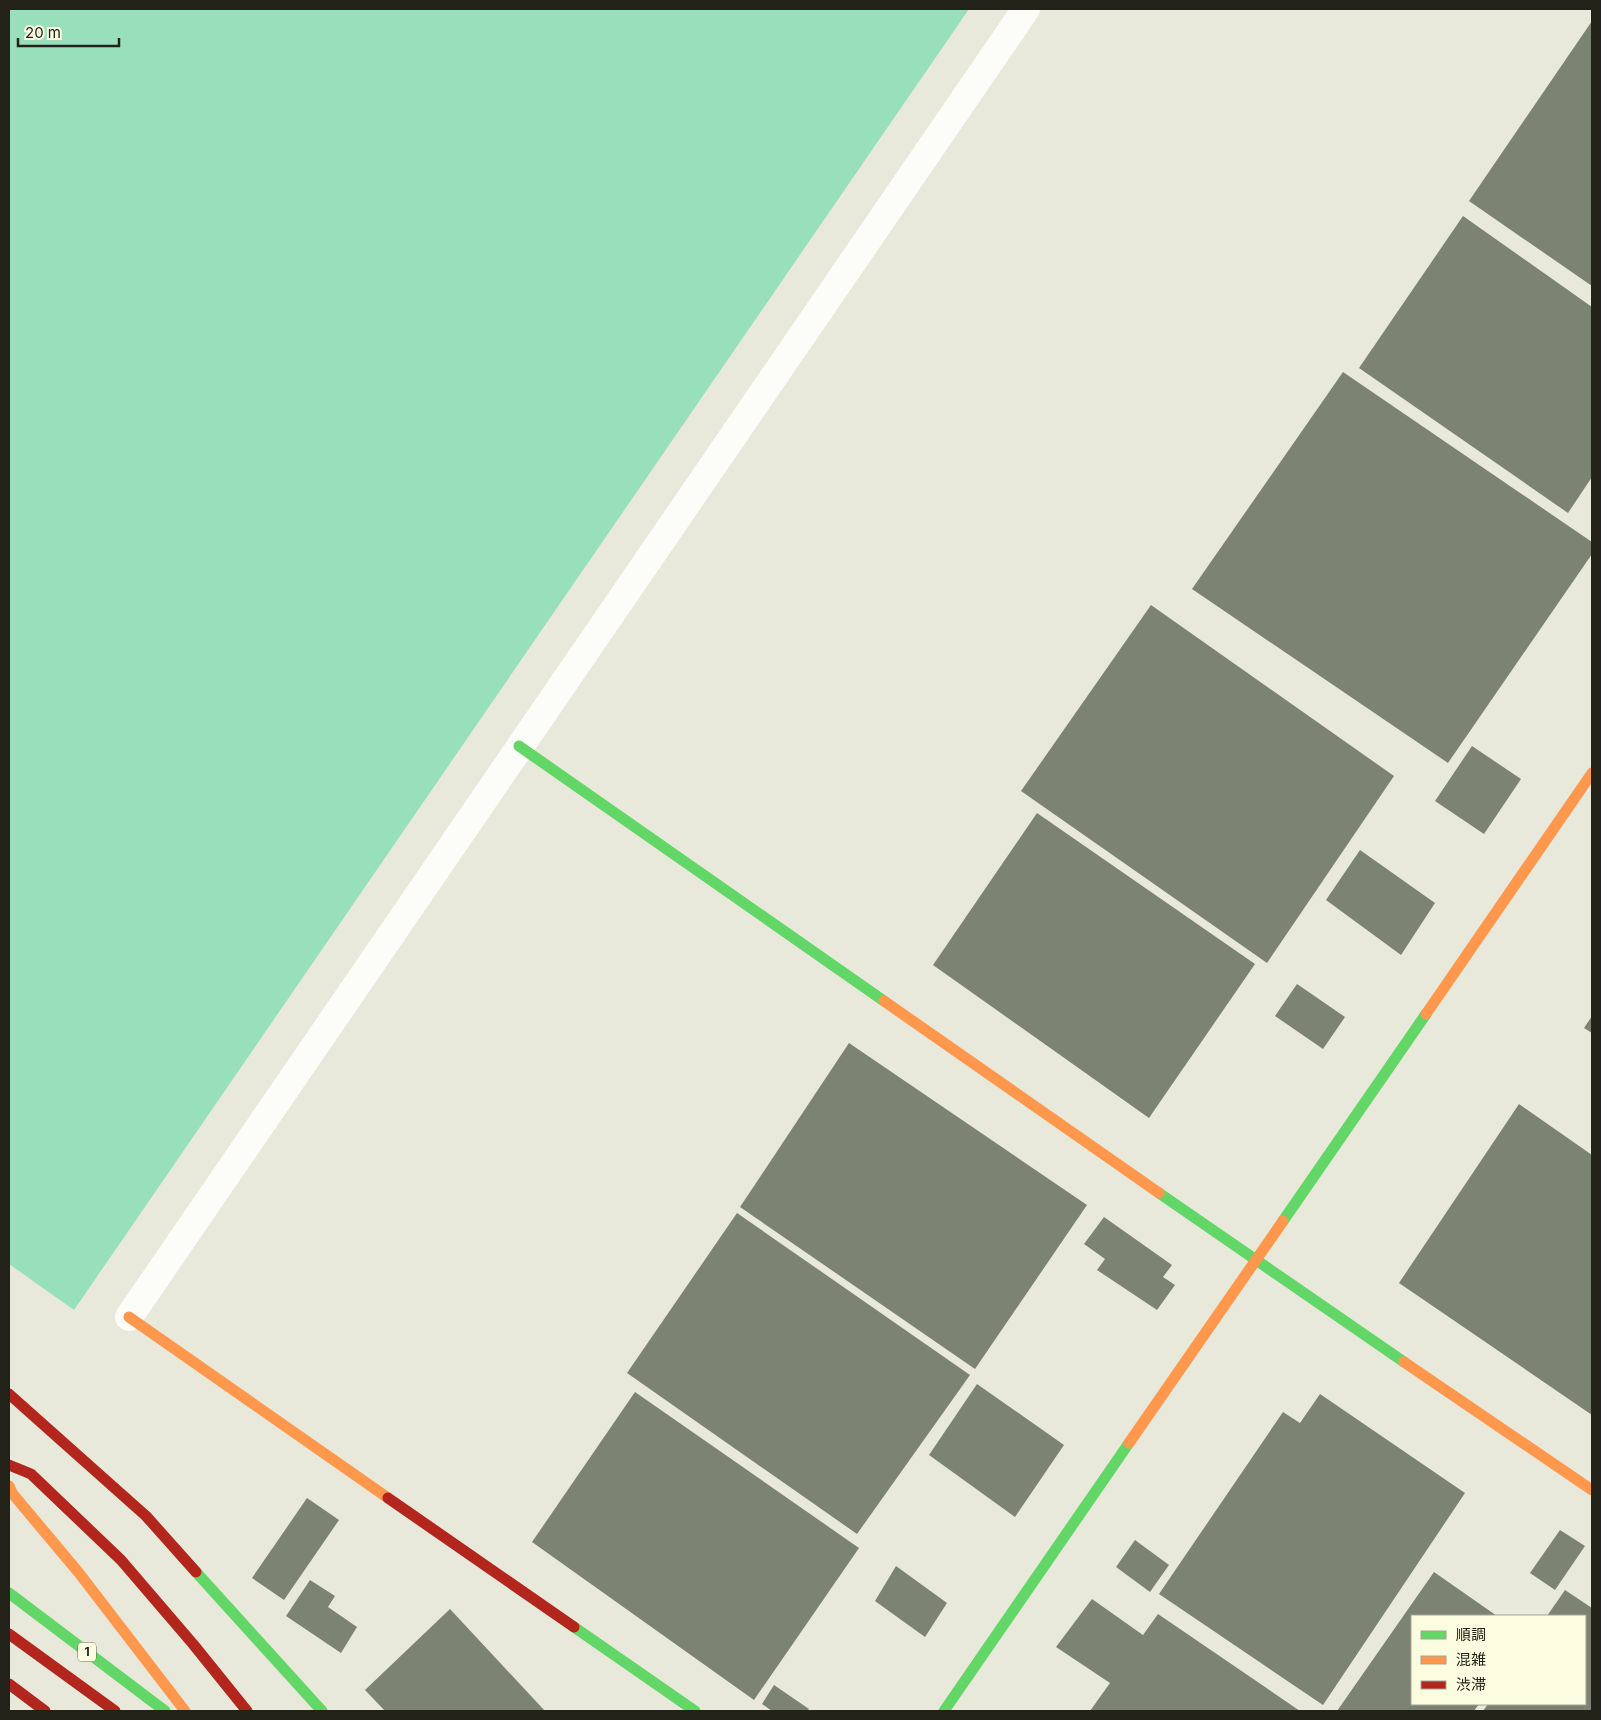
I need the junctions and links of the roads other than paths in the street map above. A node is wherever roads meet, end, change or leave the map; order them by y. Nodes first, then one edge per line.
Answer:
1 (1026, 9) edge
2 (519, 746) junction
3 (1592, 773) edge
4 (1255, 1260) junction
5 (129, 1317) joint
6 (9, 1394) edge
7 (9, 1465) edge
8 (9, 1486) edge
9 (1592, 1490) edge
10 (9, 1593) edge
11 (9, 1634) edge
12 (9, 1684) edge
13 (45, 1711) edge
14 (114, 1711) edge
15 (165, 1711) edge
16 (185, 1711) edge
17 (247, 1711) edge
18 (322, 1711) edge
19 (695, 1711) edge
20 (944, 1711) edge

1 - 2 street
2 - 4 main road
2 - 5 street
3 - 4 main road
4 - 9 main road
4 - 20 main road
5 - 19 main road
6 - 18 main road
7 - 17 main road
8 - 16 main road
10 - 15 main road, 1
11 - 14 main road, 1
12 - 13 main road

